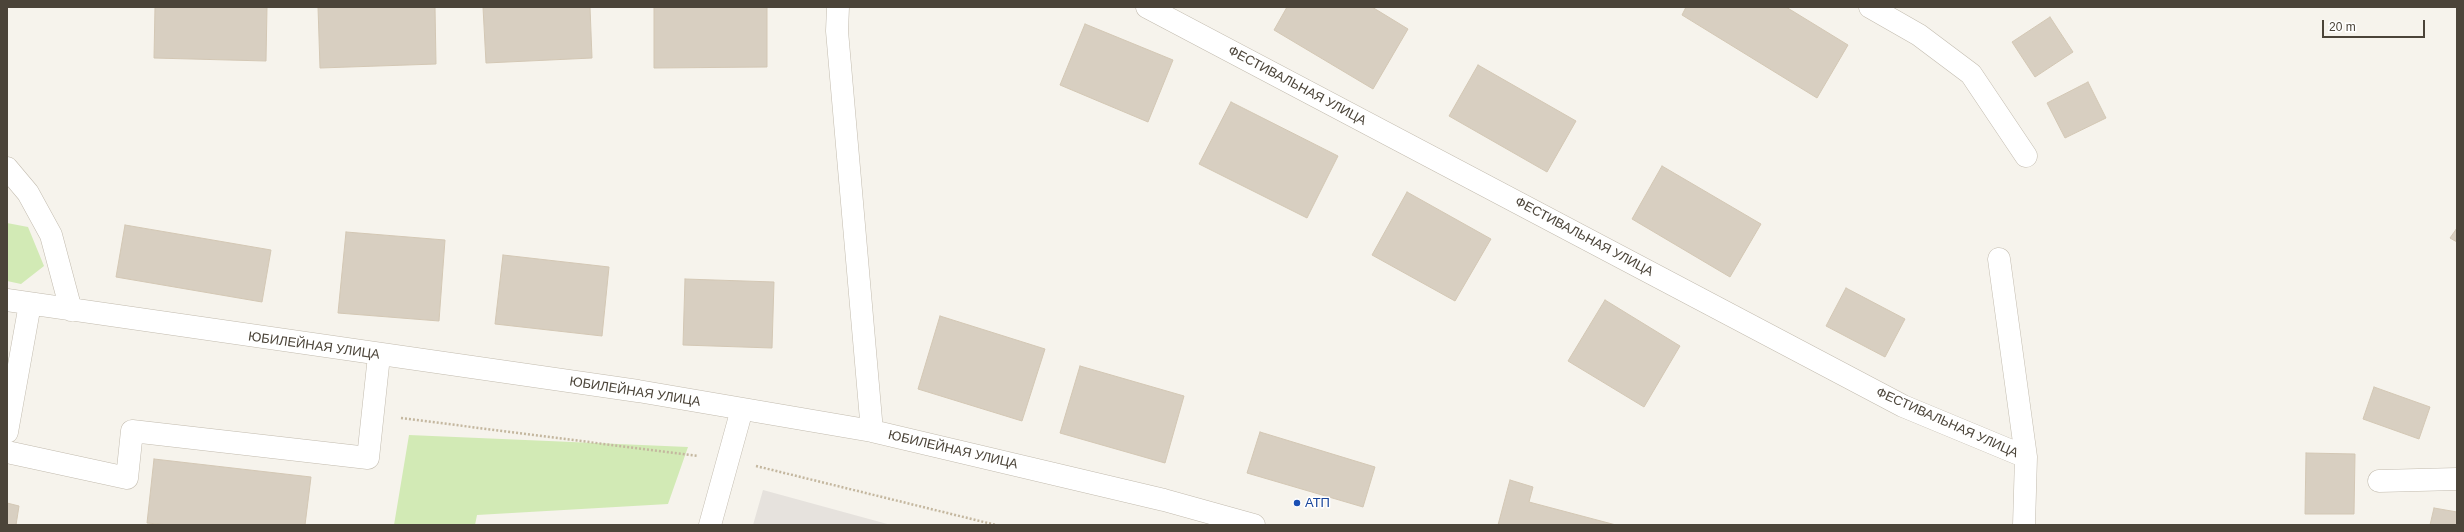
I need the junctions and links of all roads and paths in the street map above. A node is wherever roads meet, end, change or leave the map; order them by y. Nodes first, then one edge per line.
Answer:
1 (838, 7) edge
2 (1147, 7) edge
3 (1870, 7) edge
4 (2026, 156) dead end
5 (7, 168) edge
6 (1999, 259) dead end
7 (7, 300) edge
8 (30, 304) junction
9 (71, 310) junction
10 (379, 356) junction
11 (742, 408) junction
12 (374, 415) junction
13 (872, 431) junction
14 (7, 432) edge
15 (7, 452) edge
16 (2026, 457) junction
17 (728, 459) junction
18 (2457, 479) edge
19 (2379, 481) dead end
20 (710, 525) edge
21 (996, 525) edge
22 (1254, 525) edge
23 (2024, 525) edge

1 - 13 street
2 - 16 street, ФЕСТИВАЛЬНАЯ УЛИЦА
3 - 4 street
5 - 9 street
6 - 16 street
7 - 8 street, ЮБИЛЕЙНАЯ УЛИЦА
8 - 9 street, ЮБИЛЕЙНАЯ УЛИЦА
8 - 14 street
9 - 10 street, ЮБИЛЕЙНАЯ УЛИЦА
10 - 11 street, ЮБИЛЕЙНАЯ УЛИЦА
10 - 12 street
11 - 13 street, ЮБИЛЕЙНАЯ УЛИЦА
11 - 17 street
12 - 15 street
12 - 17 path
13 - 22 street, ЮБИЛЕЙНАЯ УЛИЦА
16 - 23 street
17 - 20 street
17 - 21 path
18 - 19 street

